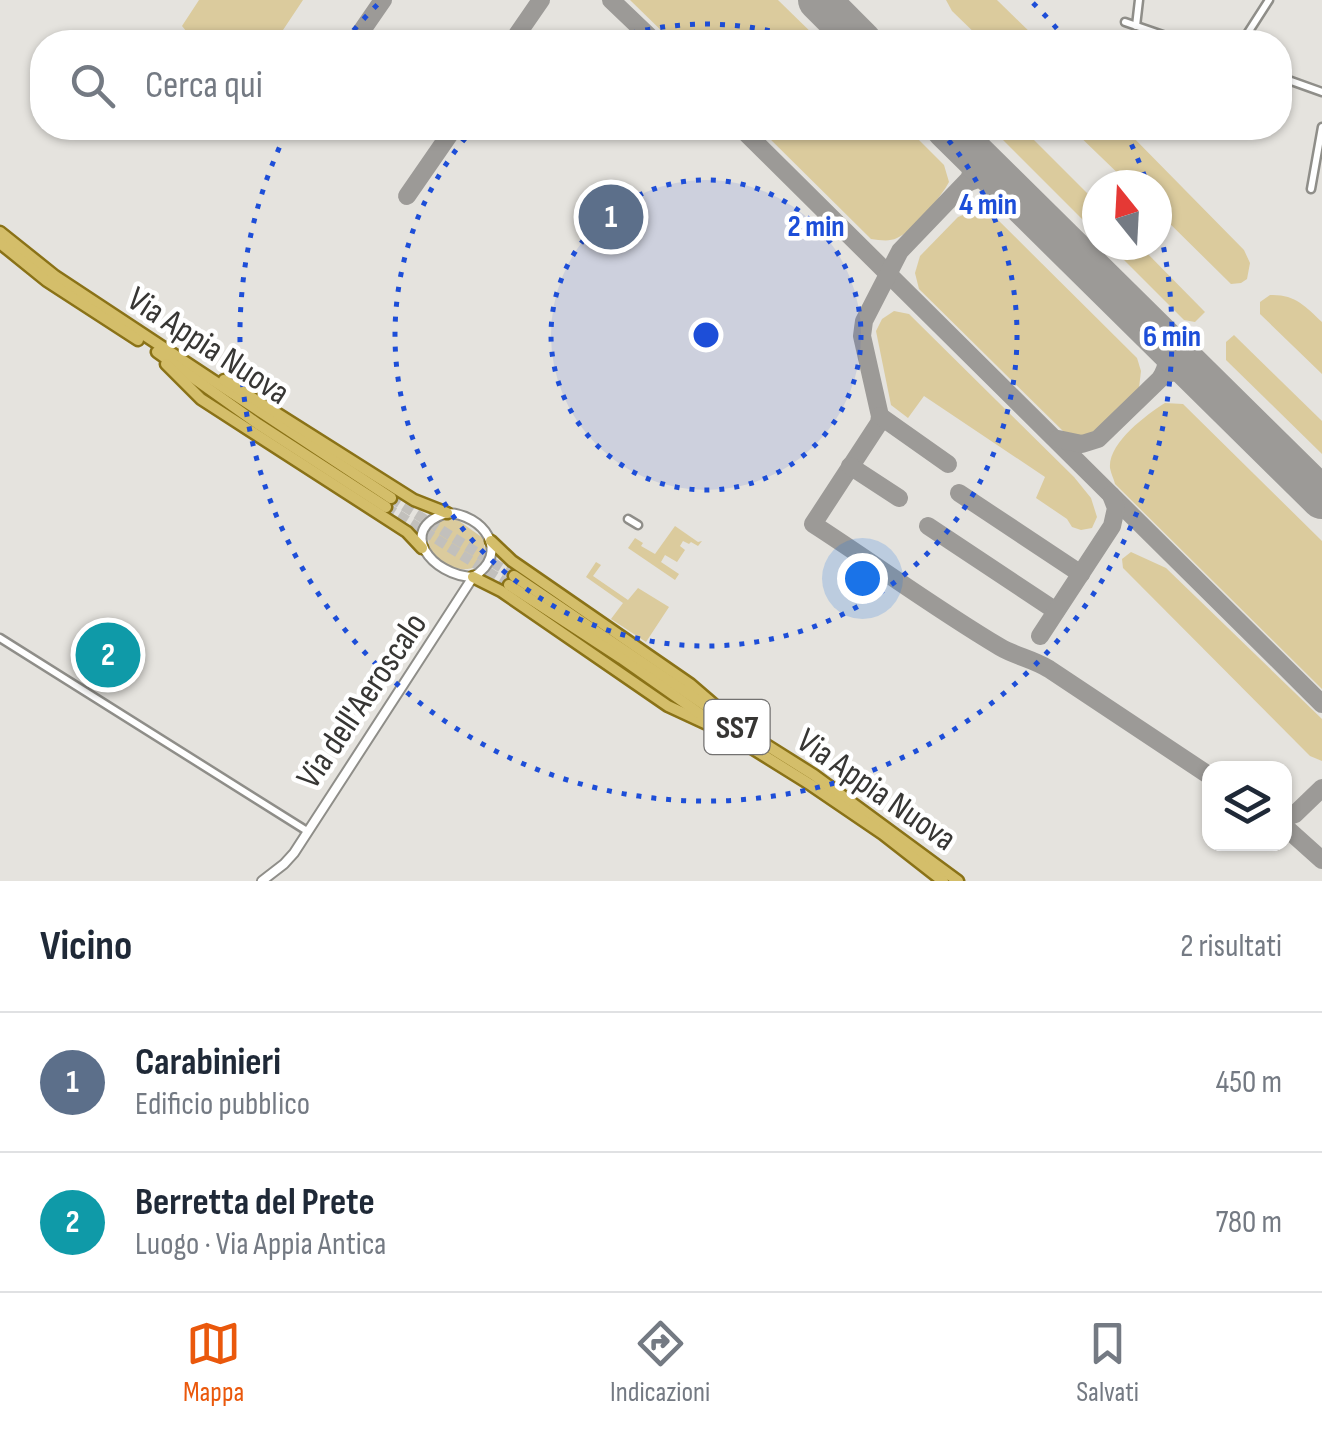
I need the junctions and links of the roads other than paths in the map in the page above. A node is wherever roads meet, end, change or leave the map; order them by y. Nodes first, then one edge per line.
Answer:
1 (1139, 0) edge
2 (1269, 0) edge
3 (1124, 22) dead end
4 (1136, 26) junction
5 (1148, 30) edge
6 (1250, 30) edge
7 (1292, 81) edge
8 (1322, 92) edge
9 (1322, 127) edge
10 (1311, 189) dead end
11 (0, 232) edge
12 (0, 243) edge
13 (152, 345) junction
14 (388, 502) tunnel mouth
15 (446, 513) junction
16 (628, 519) dead end
17 (638, 526) dead end
18 (491, 541) junction
19 (422, 548) junction
20 (452, 574) junction
21 (474, 577) junction
22 (512, 580) tunnel mouth
23 (460, 600) junction
24 (0, 638) edge
25 (730, 728) junction
26 (307, 830) junction
27 (262, 881) edge
28 (943, 881) edge
29 (958, 881) edge

1 - 4 street
2 - 6 street
3 - 4 street
4 - 5 street
7 - 8 street
9 - 10 street
11 - 13 main road, Via Appia Nuova
12 - 13 main road, Via Appia Nuova
13 - 14 main road, Via Appia Nuova
13 - 15 main road
13 - 19 main road
15 - 18 street
15 - 19 street
16 - 17 street
18 - 21 street
18 - 25 main road
19 - 20 street
20 - 21 street
20 - 23 street, Via dell'Aeroscalo
21 - 23 street, Via dell'Aeroscalo
21 - 25 main road
22 - 25 main road, Via Appia Nuova / SS7
23 - 26 street, Via dell'Aeroscalo
24 - 26 street
25 - 28 main road, Via Appia Nuova / SS7
25 - 29 main road, Via Appia Nuova / SS7
26 - 27 street, Via dell'Aeroscalo

